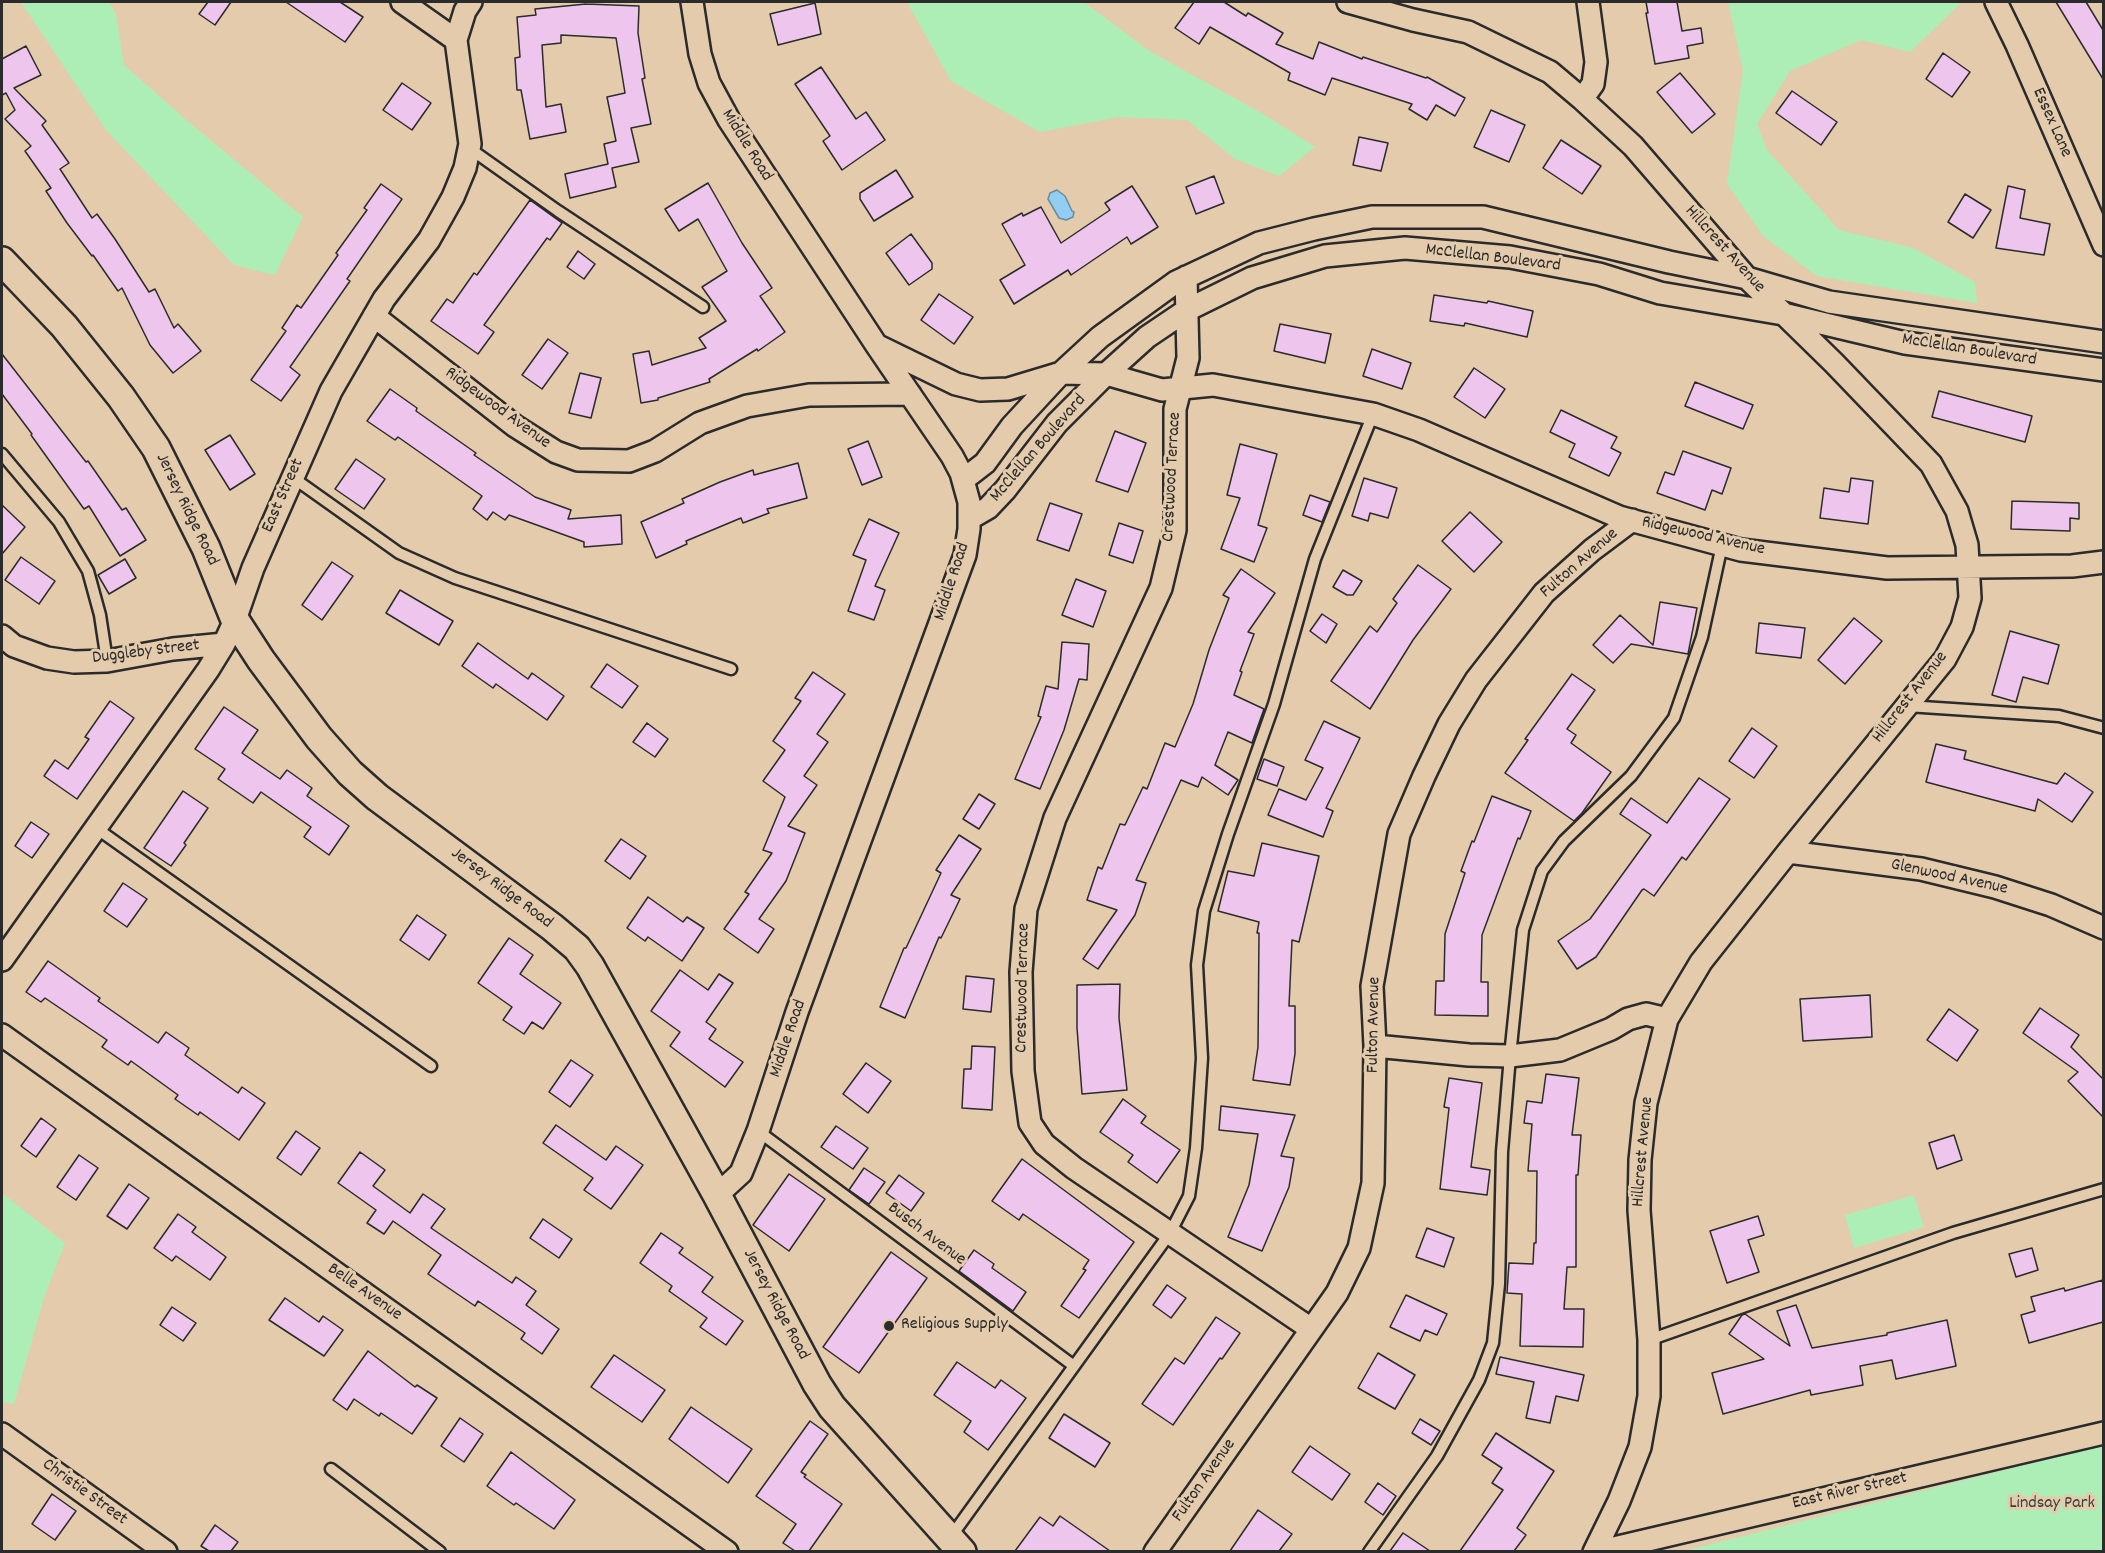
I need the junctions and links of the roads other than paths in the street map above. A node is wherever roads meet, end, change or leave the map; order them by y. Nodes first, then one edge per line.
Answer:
1 (402, 2) edge
2 (471, 2) edge
3 (692, 2) edge
4 (1348, 2) edge
5 (1588, 2) edge
6 (1996, 2) edge
7 (456, 40) junction
8 (1582, 99) junction
9 (470, 148) junction
10 (2103, 245) edge
11 (2, 261) edge
12 (1186, 277) junction
13 (1747, 278) junction
14 (703, 307) dead end
15 (1187, 310) junction
16 (1783, 314) junction
17 (374, 316) junction
18 (2103, 342) edge
19 (877, 346) junction
20 (2103, 370) edge
21 (1061, 373) junction
22 (1106, 374) junction
23 (1181, 388) junction
24 (910, 394) junction
25 (1373, 414) junction
26 (2, 454) edge
27 (292, 477) junction
28 (963, 480) junction
29 (969, 519) junction
30 (1632, 520) junction
31 (1722, 545) junction
32 (2103, 562) edge
33 (1968, 567) junction
34 (230, 632) junction
35 (2, 636) edge
36 (107, 661) junction
37 (731, 669) dead end
38 (1906, 706) junction
39 (2103, 728) edge
40 (96, 828) junction
41 (1788, 852) junction
42 (2103, 928) edge
43 (2, 960) edge
44 (1667, 1019) junction
45 (2, 1035) edge
46 (1375, 1046) junction
47 (1509, 1056) junction
48 (431, 1066) dead end
49 (758, 1131) junction
50 (2103, 1188) edge
51 (717, 1195) junction
52 (1170, 1233) junction
53 (1311, 1329) junction
54 (1649, 1340) junction
55 (1074, 1366) junction
56 (2, 1434) edge
57 (2103, 1434) edge
58 (331, 1469) dead end
59 (956, 1545) edge
60 (166, 1551) edge
61 (440, 1551) edge
62 (727, 1551) edge
63 (1155, 1551) edge
64 (1369, 1551) edge
65 (1595, 1551) edge

1 - 7 street
2 - 7 street, East Street
3 - 19 street, Middle Road
4 - 8 street, Hillcrest Avenue
5 - 8 street
6 - 10 street, Essex Lane
7 - 9 street, East Street
8 - 13 street, Hillcrest Avenue
9 - 14 lane
9 - 17 street, East Street
11 - 34 street, Jersey Ridge Road
12 - 13 street, McClellan Boulevard
12 - 15 street
12 - 21 street, McClellan Boulevard
13 - 16 street, Hillcrest Avenue
13 - 18 street, McClellan Boulevard
15 - 16 street, McClellan Boulevard
15 - 22 street, McClellan Boulevard
15 - 23 street
16 - 20 street, McClellan Boulevard
16 - 33 street, Hillcrest Avenue
17 - 24 street, Ridgewood Avenue
17 - 27 street, East Street
19 - 21 street, McClellan Boulevard
19 - 24 street, Middle Road
21 - 22 street, Ridgewood Avenue
21 - 28 street, McClellan Boulevard
22 - 23 street, Ridgewood Avenue
22 - 29 street, McClellan Boulevard
23 - 25 street, Ridgewood Avenue
23 - 52 street, Crestwood Terrace
24 - 28 street, Middle Road
25 - 30 street, Ridgewood Avenue
25 - 52 lane
26 - 36 lane
27 - 34 street, East Street
27 - 37 lane
28 - 29 street, Middle Road
29 - 49 street, Middle Road
30 - 31 street, Ridgewood Avenue
30 - 46 street, Fulton Avenue
31 - 33 street, Ridgewood Avenue
31 - 47 lane
32 - 33 street, Ridgewood Avenue
33 - 38 street, Hillcrest Avenue
34 - 36 street, Duggleby Street
34 - 40 street, East Street
34 - 51 street, Jersey Ridge Road
35 - 36 street, Duggleby Street
38 - 39 lane
38 - 41 street, Hillcrest Avenue
40 - 43 street, East Street
40 - 48 lane
41 - 42 street, Glenwood Avenue
41 - 44 street, Hillcrest Avenue
44 - 47 street
44 - 54 street, Hillcrest Avenue
45 - 62 street, Belle Avenue
46 - 47 street
46 - 53 street, Fulton Avenue
47 - 64 lane
49 - 51 street, Middle Road
49 - 55 lane, Busch Avenue
50 - 54 lane
51 - 59 street, Jersey Ridge Road
52 - 53 street, Crestwood Terrace
52 - 55 lane
53 - 63 street, Fulton Avenue
54 - 65 street, Hillcrest Avenue
55 - 59 lane
56 - 60 street, Christie Street
57 - 65 street, East River Street
58 - 61 lane

